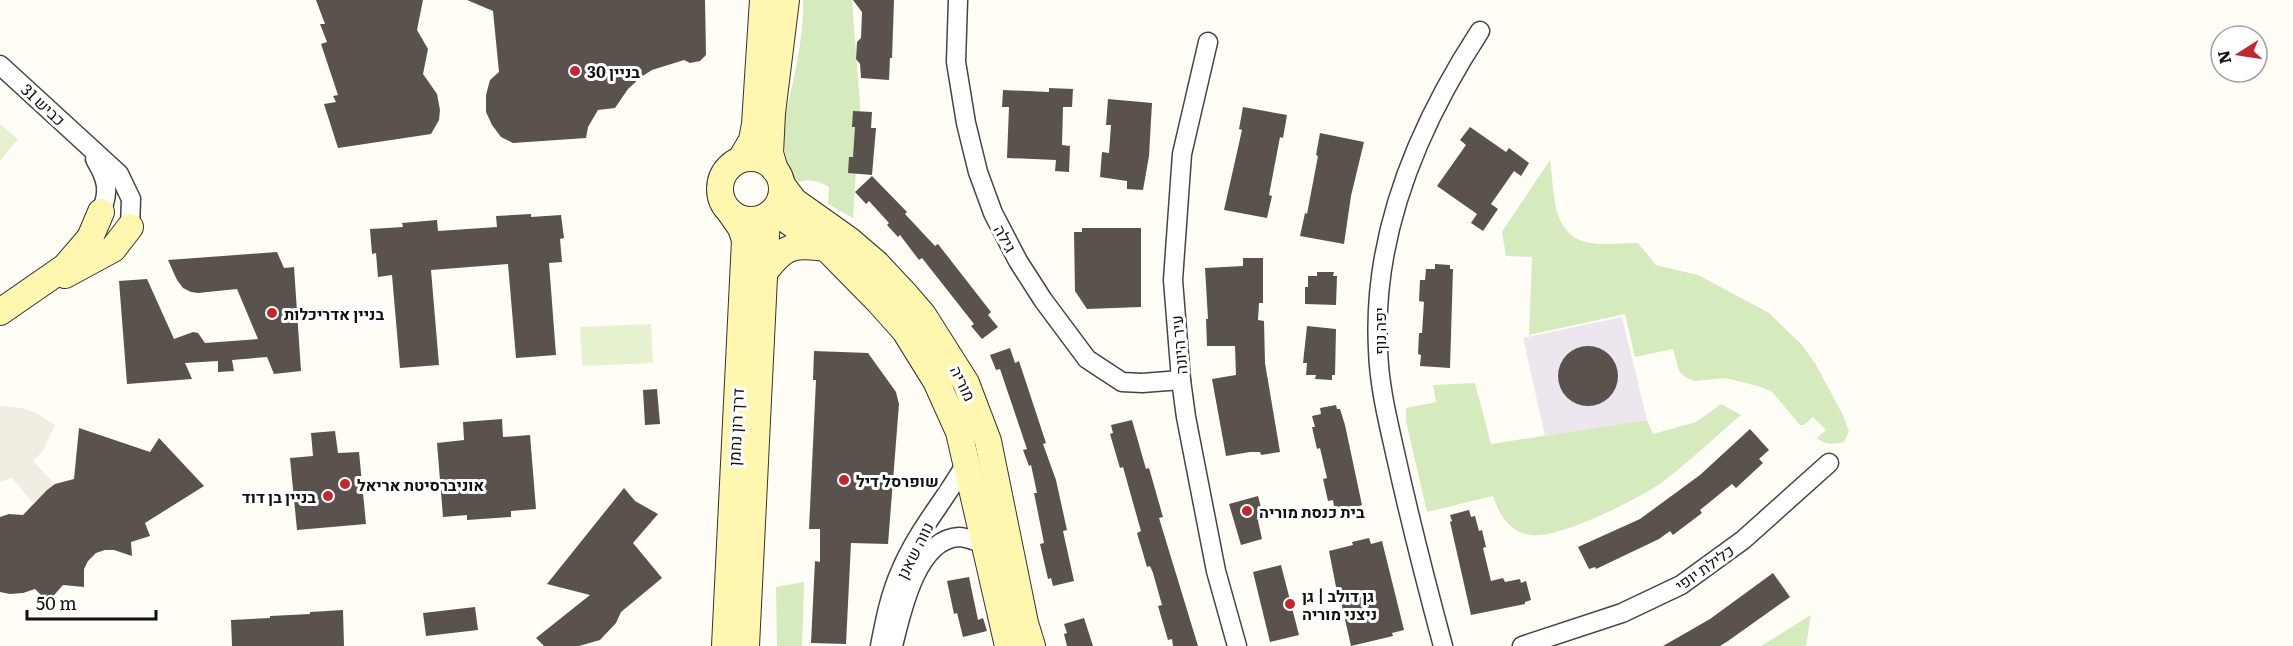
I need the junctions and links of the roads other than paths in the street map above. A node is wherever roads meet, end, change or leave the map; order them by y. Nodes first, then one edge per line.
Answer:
1 (763, 0) edge
2 (786, 0) edge
3 (958, 0) edge
4 (1480, 31) dead end
5 (1208, 42) dead end
6 (0, 65) edge
7 (87, 145) junction
8 (741, 159) junction
9 (778, 178) junction
10 (101, 212) joint
11 (729, 212) junction
12 (769, 214) junction
13 (130, 227) joint
14 (826, 248) junction
15 (764, 273) junction
16 (33, 291) junction
17 (0, 312) edge
18 (1180, 380) junction
19 (966, 463) junction
20 (1829, 463) dead end
21 (986, 544) junction
22 (725, 646) edge
23 (746, 646) edge
24 (880, 646) edge
25 (893, 646) edge
26 (1008, 646) edge
27 (1032, 646) edge
28 (1237, 646) edge
29 (1443, 646) edge
30 (1522, 646) edge

1 - 8 main road
2 - 9 main road
3 - 18 street, גילה
4 - 29 street, יפה נוף
5 - 18 street, עיר היונה
6 - 7 street, כביש 31
7 - 10 street, כביש 31
7 - 13 street, כביש 31
8 - 9 main road
8 - 11 main road
9 - 12 main road
9 - 27 main road, מוריה
10 - 16 main road
11 - 12 main road
11 - 22 main road, דרך רון נחמן
12 - 14 main road, מוריה
12 - 15 main road, דרך רון נחמן
13 - 16 main road
14 - 15 main road
14 - 19 main road, מוריה
15 - 23 main road, דרך רון נחמן
16 - 17 main road
18 - 28 street, עיר היונה
19 - 21 main road, מוריה
19 - 24 street, נווה שאנן
20 - 30 street, כלילת יופי
21 - 25 street, נווה שאנן
21 - 26 main road, מוריה

